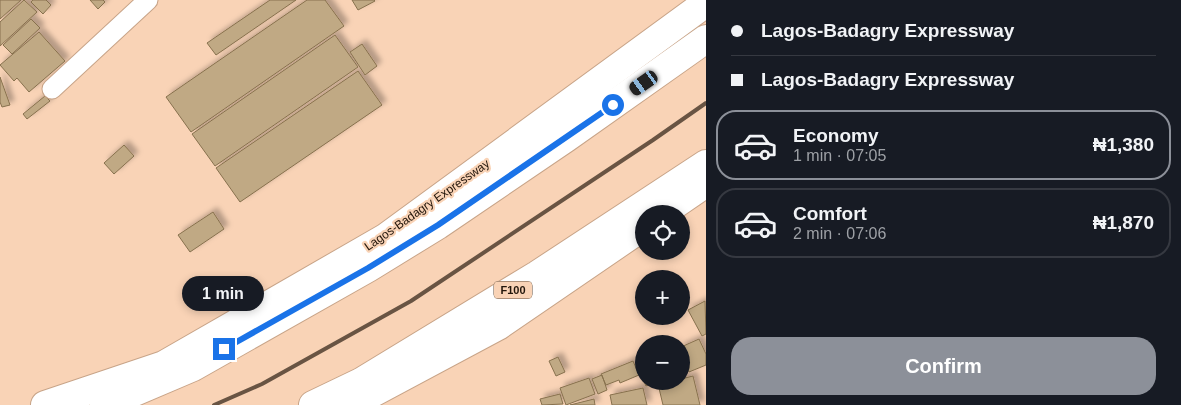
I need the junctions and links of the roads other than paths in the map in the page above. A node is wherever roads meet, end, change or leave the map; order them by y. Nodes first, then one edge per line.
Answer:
1 (148, 0) edge
2 (706, 3) edge
3 (706, 40) edge
4 (52, 89) dead end
5 (706, 164) edge
6 (706, 183) edge
7 (674, 205) edge
8 (635, 232) edge
9 (45, 405) edge
10 (104, 405) edge
11 (313, 405) edge
12 (350, 405) edge

1 - 4 street
2 - 9 main road, Lagos-Badagry Expressway
3 - 10 main road, Lagos-Badagry Expressway
5 - 11 main road, F100
6 - 7 main road
8 - 12 main road

